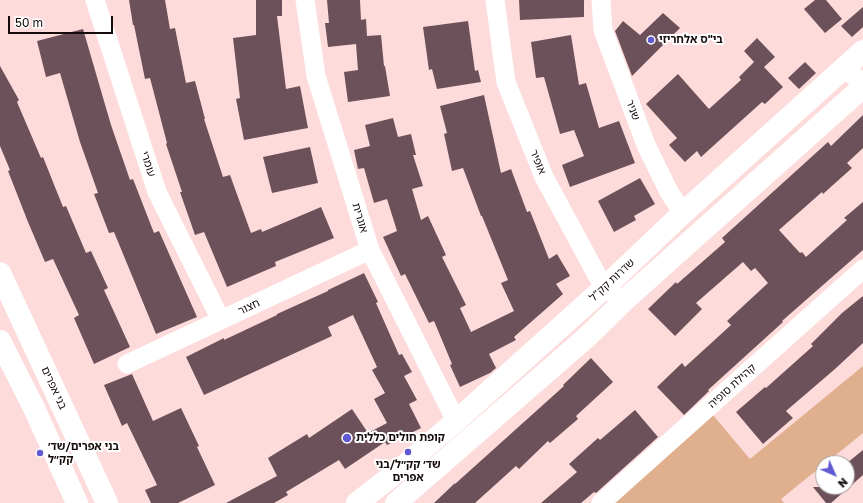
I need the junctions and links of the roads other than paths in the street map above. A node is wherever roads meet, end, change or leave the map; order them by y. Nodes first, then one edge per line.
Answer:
1 (95, 0) edge
2 (305, 0) edge
3 (495, 0) edge
4 (601, 0) edge
5 (863, 52) edge
6 (843, 70) junction
7 (863, 83) edge
8 (863, 87) edge
9 (683, 213) junction
10 (370, 250) junction
11 (863, 269) edge
12 (0, 273) edge
13 (604, 288) junction
14 (628, 297) junction
15 (220, 320) junction
16 (0, 341) edge
17 (127, 364) dead end
18 (456, 421) junction
19 (77, 503) edge
20 (107, 503) edge
21 (357, 503) edge
22 (396, 503) edge
23 (600, 503) edge

1 - 15 street, עומרי
2 - 10 street, אוגרית
3 - 13 street, אופיר
4 - 9 street, שניר
5 - 6 main road, שדרות קק"ל
6 - 7 street
6 - 9 main road, שדרות קק"ל
8 - 14 main road, שדרות קק"ל
9 - 13 main road, שדרות קק"ל
10 - 15 street, חצור
10 - 18 street, אוגרית
11 - 23 street, קהילת סופיה
12 - 20 main road, בני אפרים
13 - 14 street
13 - 18 main road, שדרות קק"ל
14 - 22 main road, שדרות קק"ל
15 - 17 street, חצור
16 - 19 main road
18 - 21 main road, שדרות קק"ל

